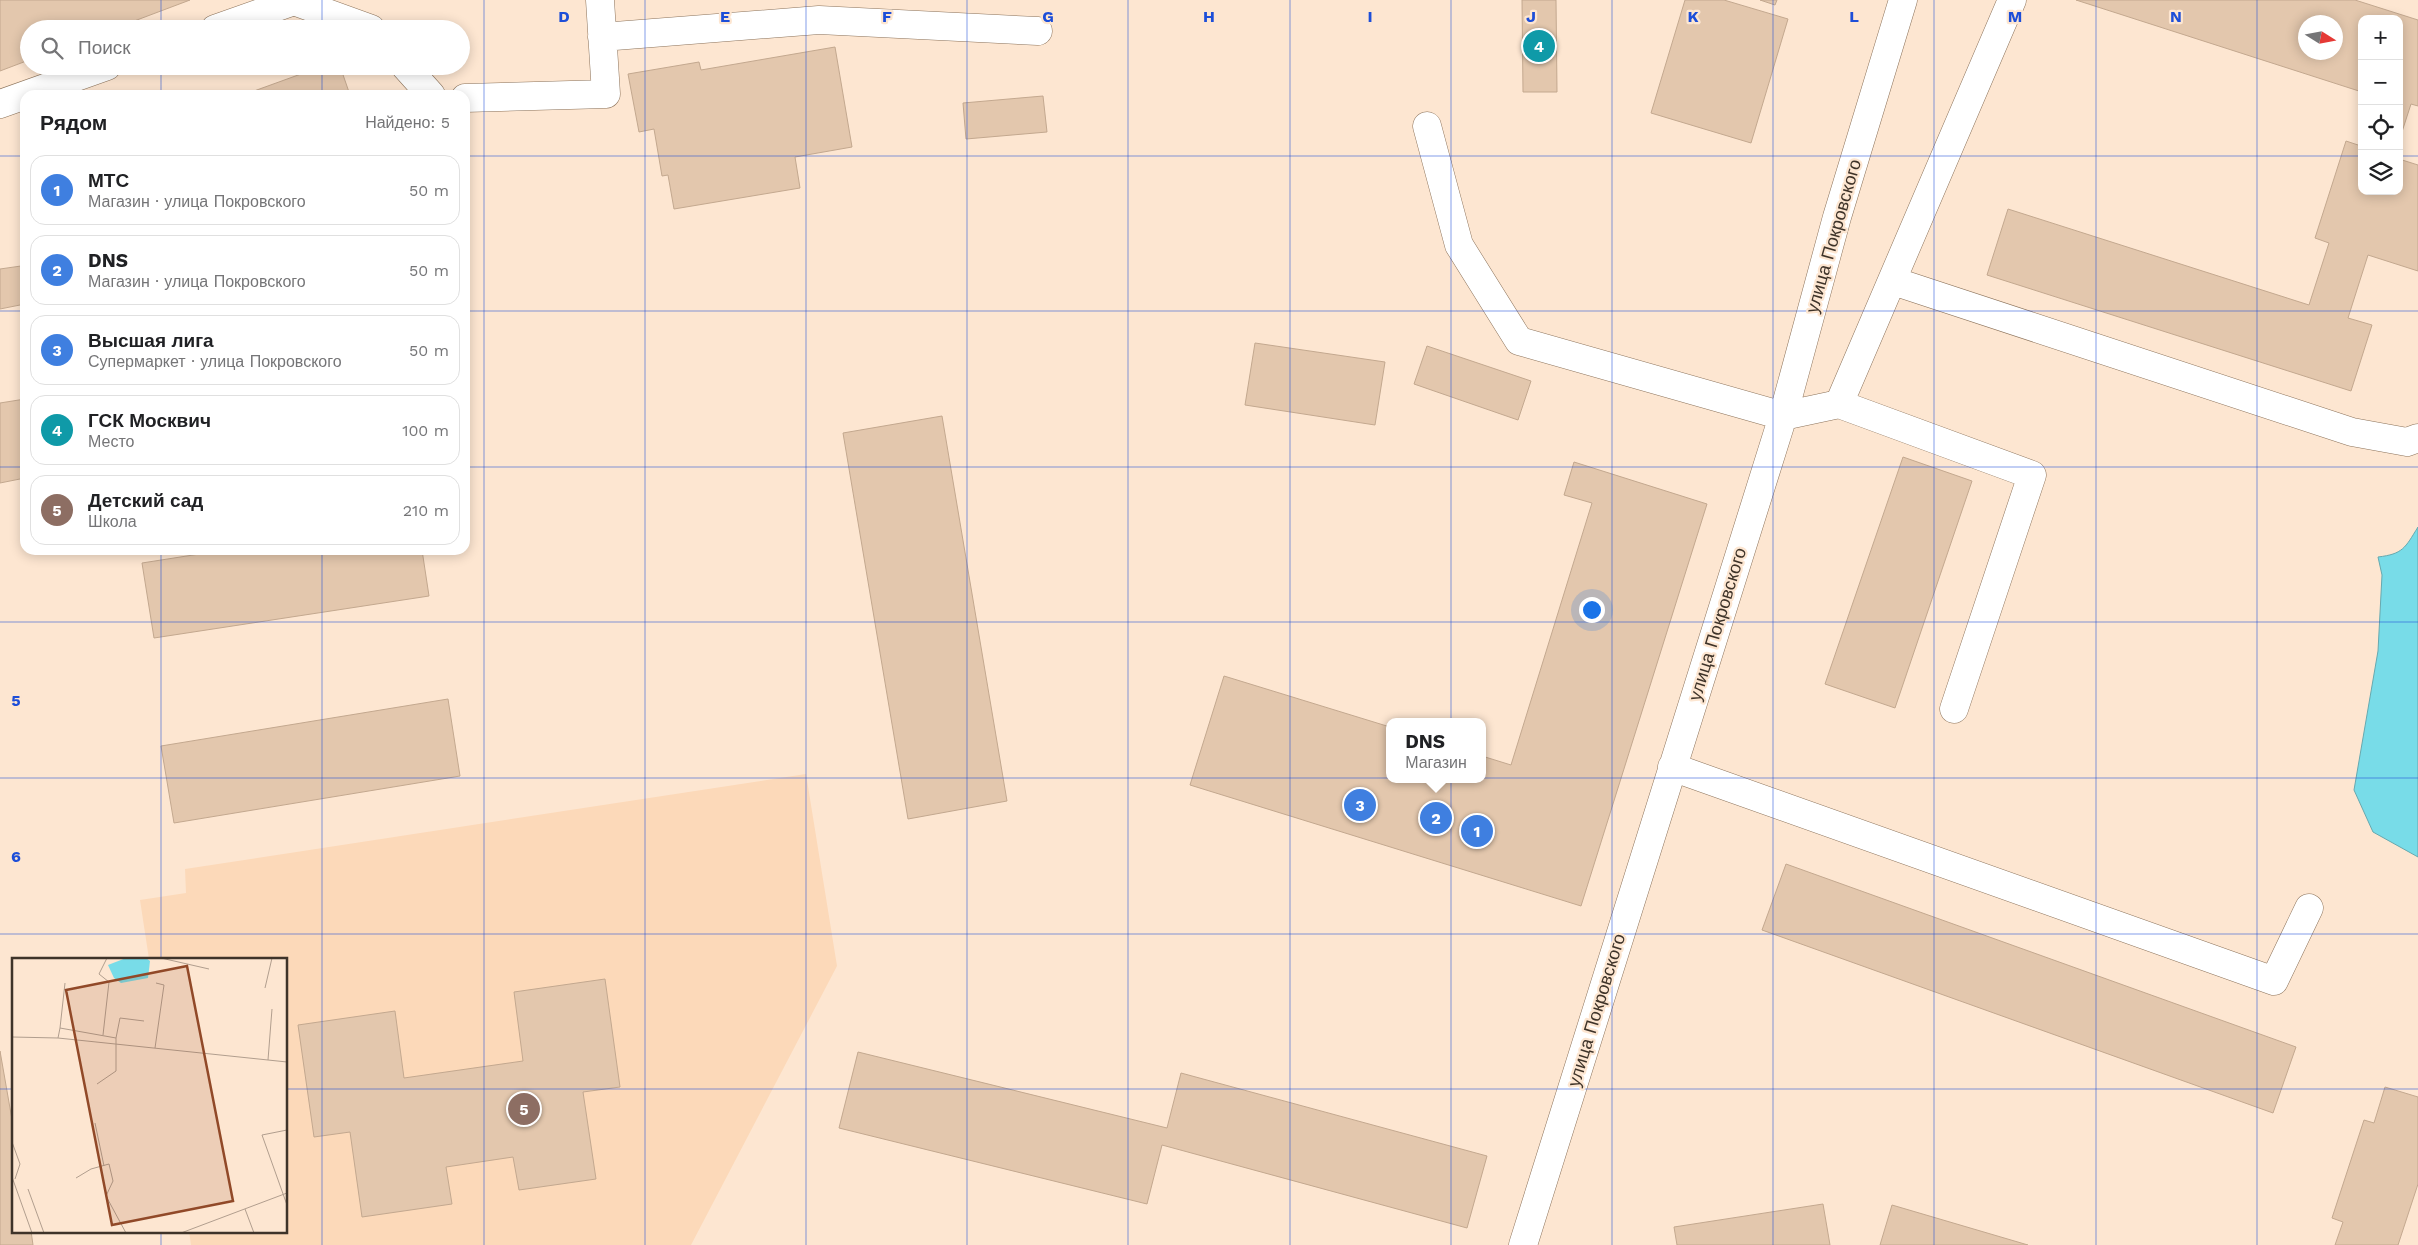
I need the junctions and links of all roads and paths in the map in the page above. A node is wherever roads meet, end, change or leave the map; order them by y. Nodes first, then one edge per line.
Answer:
1 (600, 0) edge
2 (1904, 0) edge
3 (2012, 0) edge
4 (240, 20) edge
5 (346, 20) edge
6 (1038, 31) dead end
7 (602, 37) junction
8 (82, 75) edge
9 (413, 75) edge
10 (39, 90) edge
11 (426, 90) edge
12 (20, 97) edge
13 (470, 98) edge
14 (0, 104) edge
15 (1427, 126) dead end
16 (1893, 280) junction
17 (1839, 404) junction
18 (1783, 416) junction
19 (2418, 438) edge
20 (1954, 709) dead end
21 (1672, 767) junction
22 (2309, 908) dead end
23 (1523, 1245) edge

1 - 7 street
2 - 18 street, улица Покровского
3 - 16 street
4 - 5 street
6 - 7 street
7 - 13 street
8 - 10 street
9 - 11 street
12 - 14 street
15 - 18 street
16 - 17 street
16 - 19 street
17 - 18 street
17 - 20 street
18 - 21 street, улица Покровского
21 - 22 street
21 - 23 street, улица Покровского

